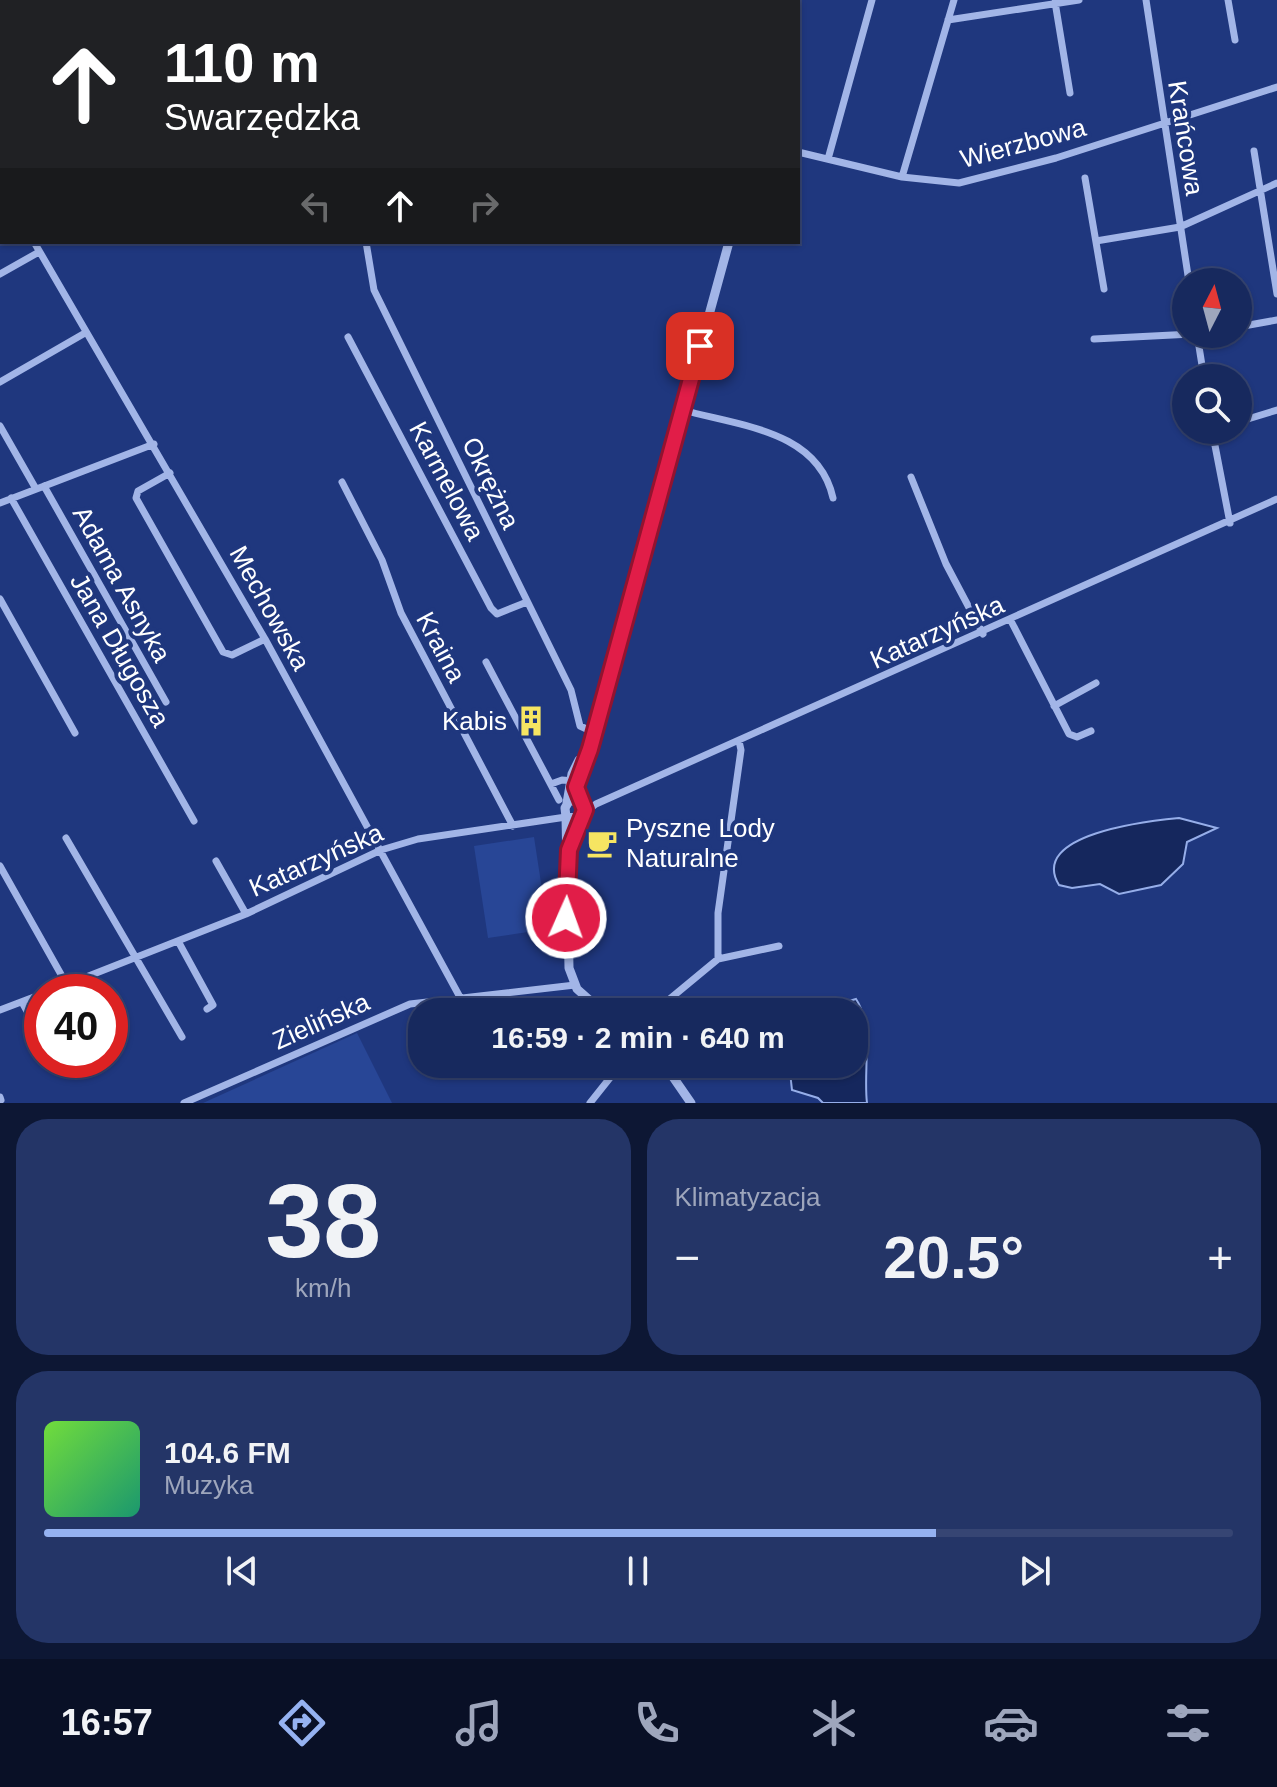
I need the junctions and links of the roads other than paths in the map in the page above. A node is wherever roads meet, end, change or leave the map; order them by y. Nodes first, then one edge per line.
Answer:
1 (872, 0) edge
2 (954, 0) edge
3 (1079, 0) edge
4 (1146, 0) edge
5 (1228, 0) edge
6 (1055, 2) edge
7 (948, 20) junction
8 (1235, 40) dead end
9 (1277, 87) edge
10 (1070, 93) dead end
11 (1163, 123) junction
12 (1254, 151) dead end
13 (800, 152) edge
14 (828, 159) junction
15 (902, 177) junction
16 (1085, 178) dead end
17 (1277, 183) edge
18 (1261, 191) junction
19 (1180, 227) junction
20 (1096, 241) junction
21 (35, 244) edge
22 (366, 244) edge
23 (728, 244) edge
24 (39, 252) junction
25 (1187, 268) edge
26 (0, 274) edge
27 (1104, 289) dead end
28 (1277, 294) edge
29 (1277, 320) edge
30 (1252, 324) edge
31 (85, 333) junction
32 (1172, 335) edge
33 (348, 337) dead end
34 (1094, 339) dead end
35 (0, 382) edge
36 (683, 410) junction
37 (1277, 410) edge
38 (1252, 418) edge
39 (0, 426) edge
40 (154, 444) junction
41 (1215, 444) edge
42 (170, 473) junction
43 (911, 477) dead end
44 (342, 482) dead end
45 (44, 486) junction
46 (36, 489) junction
47 (11, 498) junction
48 (833, 498) dead end
49 (1277, 499) edge
50 (0, 503) edge
51 (1230, 523) junction
52 (0, 599) edge
53 (527, 602) junction
54 (1011, 621) junction
55 (983, 634) junction
56 (265, 639) junction
57 (486, 662) dead end
58 (1096, 683) dead end
59 (166, 702) dead end
60 (1054, 706) junction
61 (1091, 731) dead end
62 (593, 732) junction
63 (75, 733) dead end
64 (739, 741) junction
65 (573, 781) junction
66 (551, 784) junction
67 (612, 797) junction
68 (582, 802) junction
69 (564, 807) junction
70 (583, 815) junction
71 (194, 821) dead end
72 (513, 826) junction
73 (66, 838) dead end
74 (381, 850) junction
75 (569, 850) junction
76 (216, 861) dead end
77 (0, 866) edge
78 (246, 914) junction
79 (178, 941) junction
80 (779, 946) dead end
81 (134, 958) junction
82 (718, 959) junction
83 (61, 974) edge
84 (95, 974) edge
85 (575, 985) junction
86 (460, 998) edge
87 (469, 998) edge
88 (588, 998) edge
89 (671, 998) edge
90 (22, 1002) joint
91 (24, 1006) edge
92 (408, 1006) edge
93 (207, 1009) dead end
94 (0, 1010) edge
95 (182, 1037) dead end
96 (610, 1078) edge
97 (674, 1078) edge
98 (184, 1103) edge
99 (590, 1103) edge
100 (691, 1103) edge

1 - 14 street
2 - 7 street
3 - 6 street
4 - 11 street, Krańcowa
5 - 8 street
6 - 7 street
6 - 10 street
7 - 15 street
9 - 11 street, Wierzbowa
11 - 15 street, Wierzbowa
11 - 19 street, Krańcowa
12 - 18 street
13 - 14 street, Wierzbowa
14 - 15 street, Wierzbowa
16 - 20 street
17 - 18 street
18 - 19 street
18 - 28 street
19 - 20 street
19 - 25 street, Krańcowa
20 - 27 street
21 - 24 street, Mechowska
22 - 53 street, Okrężna
23 - 36 street
24 - 26 street
24 - 31 street, Mechowska
29 - 30 street
31 - 35 street
31 - 40 street, Mechowska
32 - 34 street
33 - 53 street, Karmelowa
36 - 48 street
36 - 62 street
37 - 38 street
39 - 46 street
40 - 42 street, Mechowska
40 - 45 street
41 - 51 street
42 - 56 street, Mechowska
42 - 56 street
43 - 55 street
44 - 72 street, Kraina
45 - 46 street
45 - 59 street, Adama Asnyka
46 - 47 street
47 - 50 street
47 - 71 street, Jana Długosza
49 - 51 street, Katarzyńska
51 - 54 street, Katarzyńska
52 - 63 street
53 - 62 street, Okrężna
54 - 55 street, Katarzyńska
54 - 60 street
55 - 64 street, Katarzyńska
56 - 74 street, Mechowska
57 - 66 street
58 - 60 street
60 - 61 street
62 - 65 street
64 - 67 street, Katarzyńska
64 - 82 street
65 - 66 street
65 - 68 street
65 - 69 street
66 - 69 street
67 - 68 street, Katarzyńska
67 - 70 street, Katarzyńska
68 - 69 street
68 - 70 street
69 - 70 street
69 - 72 street, Katarzyńska
69 - 75 street
70 - 75 street
72 - 74 street, Katarzyńska
73 - 81 street
74 - 78 street, Katarzyńska
74 - 86 street, Mechowska
75 - 85 street
76 - 78 street, Katarzyńska
77 - 83 street
78 - 79 street, Katarzyńska
79 - 81 street, Katarzyńska
79 - 93 street
80 - 82 street
81 - 84 street, Katarzyńska
81 - 95 street
82 - 89 street
85 - 87 street, Zielińska
85 - 88 street
90 - 91 street
90 - 94 street
92 - 98 street, Zielińska
96 - 99 street
97 - 100 street

